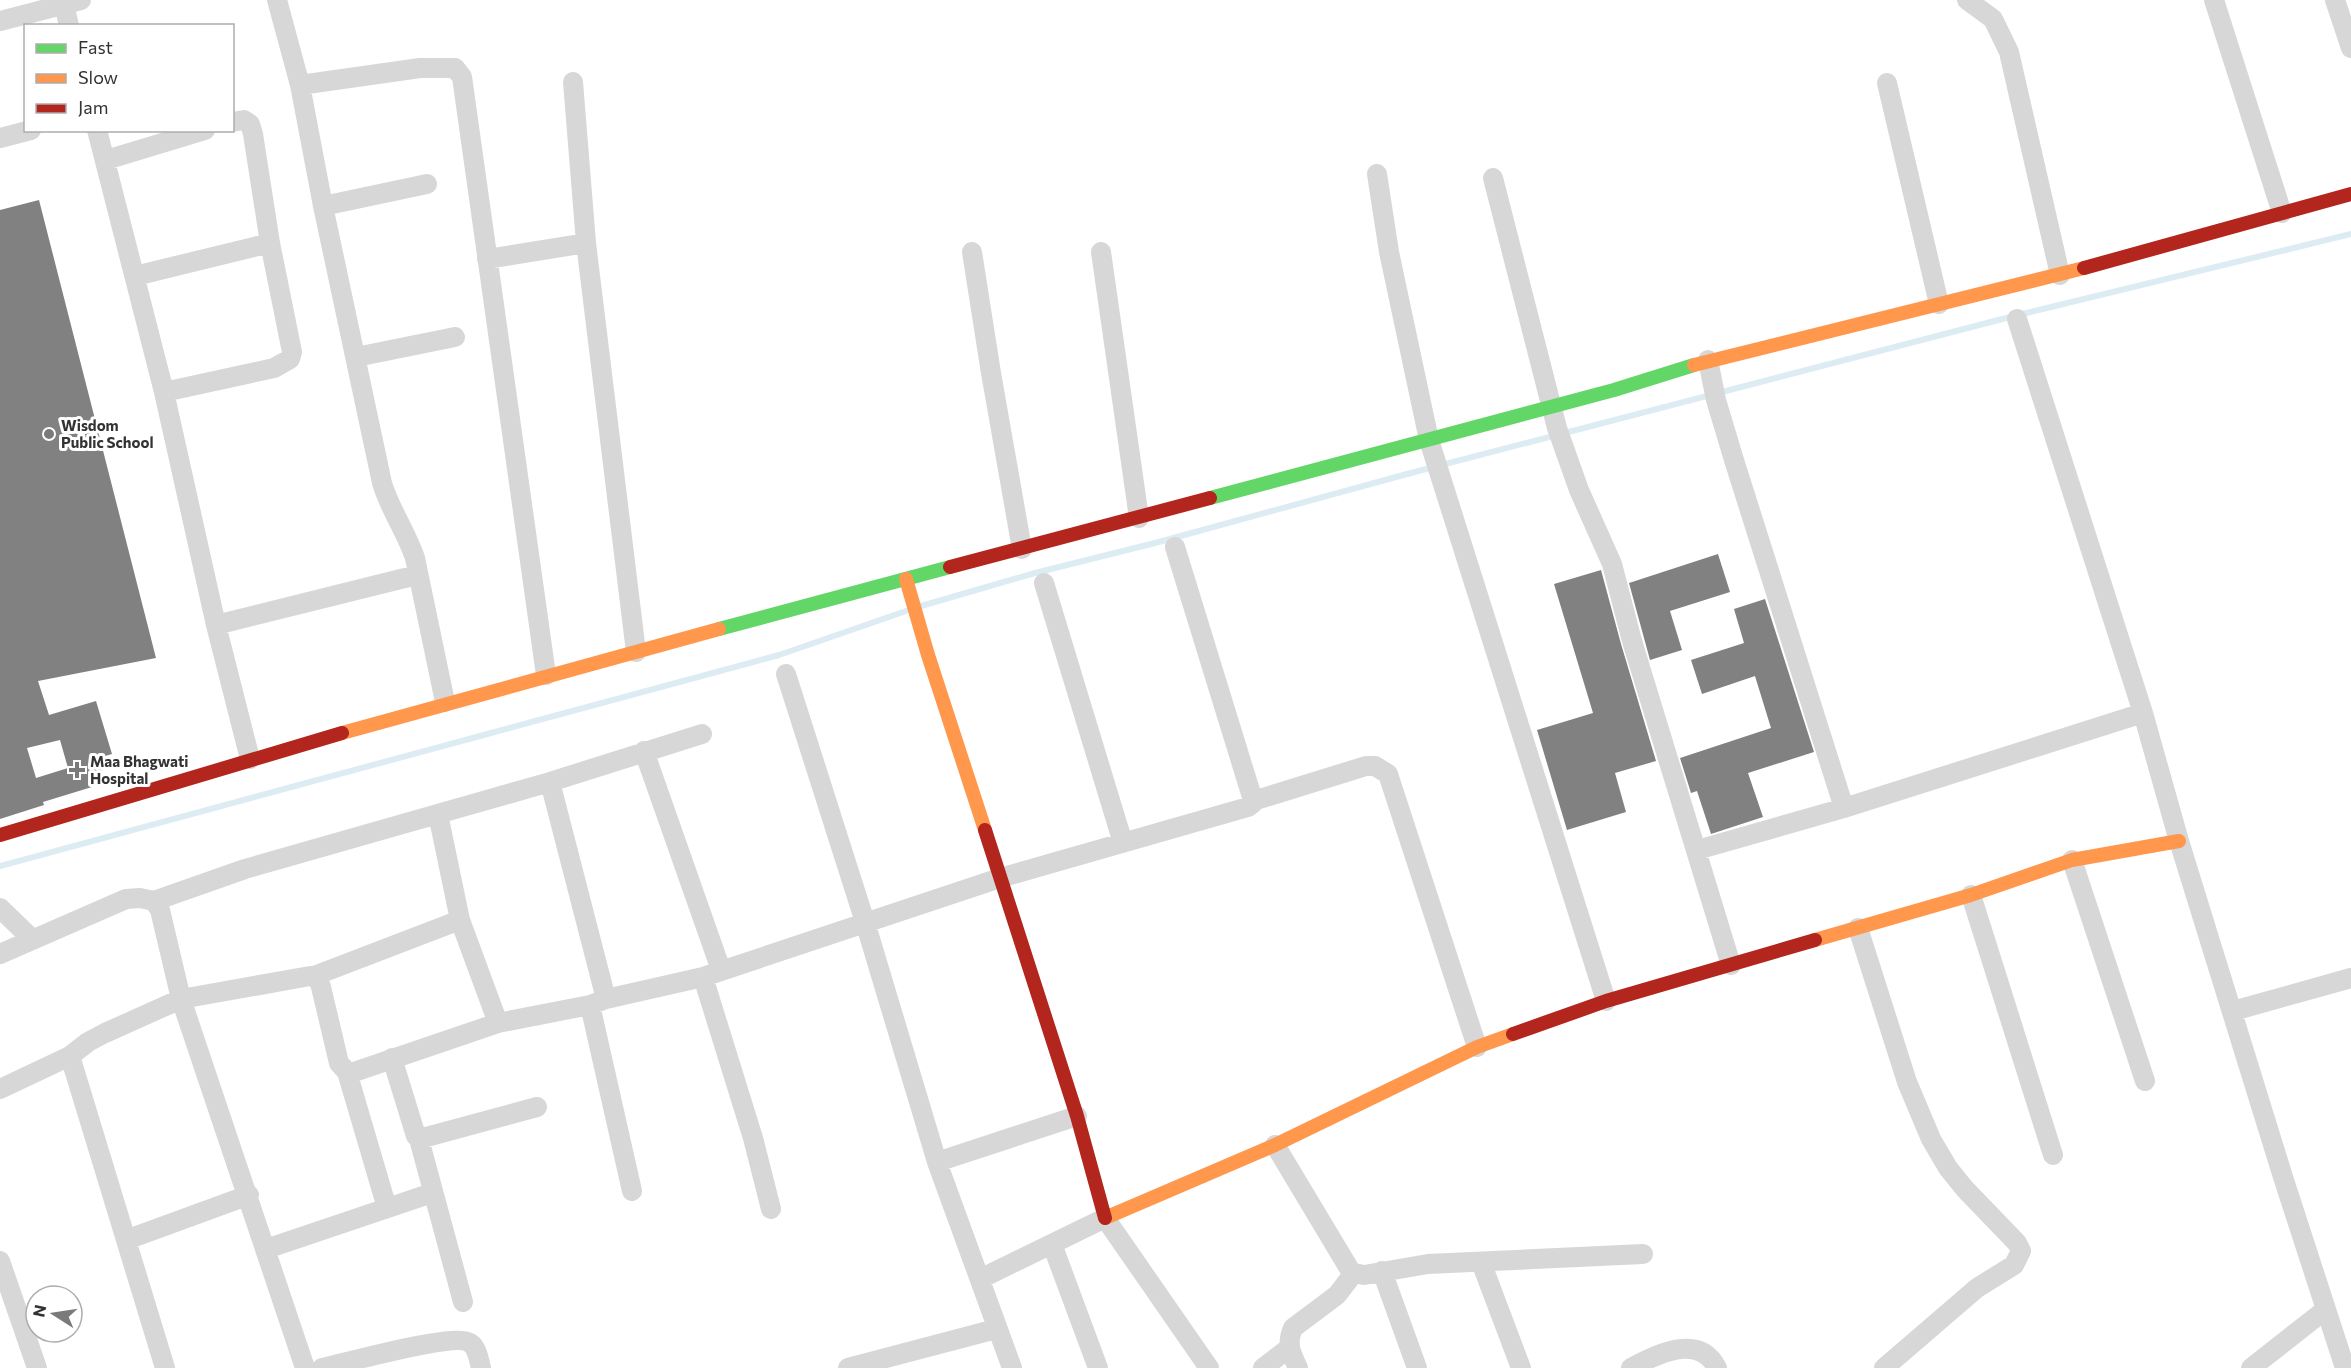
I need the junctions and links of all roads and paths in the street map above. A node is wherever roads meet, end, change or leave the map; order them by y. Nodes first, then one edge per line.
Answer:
1 (277, 0) edge
2 (1967, 0) edge
3 (2214, 0) edge
4 (2336, 0) edge
5 (73, 2) edge
6 (0, 21) edge
7 (69, 24) edge
8 (2351, 48) edge
9 (573, 82) dead end
10 (1887, 83) dead end
11 (300, 85) junction
12 (234, 122) edge
13 (24, 132) edge
14 (98, 132) edge
15 (198, 132) edge
16 (0, 138) edge
17 (106, 160) junction
18 (1377, 174) dead end
19 (1493, 178) dead end
20 (427, 184) dead end
21 (2351, 194) edge
22 (323, 206) junction
23 (2282, 213) junction
24 (270, 243) junction
25 (586, 243) junction
26 (972, 252) dead end
27 (1101, 252) dead end
28 (487, 259) junction
29 (2060, 274) junction
30 (135, 276) junction
31 (1939, 304) junction
32 (2017, 320) dead end
33 (455, 337) dead end
34 (356, 357) junction
35 (1708, 360) junction
36 (164, 392) junction
37 (1551, 407) junction
38 (1433, 455) junction
39 (1139, 518) junction
40 (1175, 548) dead end
41 (1022, 549) junction
42 (417, 575) junction
43 (906, 579) junction
44 (1044, 583) dead end
45 (216, 625) junction
46 (636, 652) junction
47 (786, 674) dead end
48 (546, 675) junction
49 (445, 702) junction
50 (2143, 712) junction
51 (702, 734) dead end
52 (644, 751) junction
53 (250, 759) junction
54 (550, 782) junction
55 (1253, 801) junction
56 (1844, 808) junction
57 (438, 814) junction
58 (0, 835) edge
59 (2179, 842) junction
60 (1123, 843) junction
61 (1697, 850) junction
62 (2072, 860) junction
63 (1000, 878) junction
64 (1971, 895) junction
65 (154, 901) junction
66 (0, 908) edge
67 (460, 920) junction
68 (865, 922) junction
69 (1858, 928) junction
70 (33, 940) junction
71 (0, 954) edge
72 (1731, 964) junction
73 (721, 970) junction
74 (314, 976) junction
75 (702, 977) junction
76 (2351, 978) edge
77 (181, 999) junction
78 (1606, 1001) junction
79 (598, 1002) junction
80 (2233, 1011) junction
81 (498, 1023) junction
82 (1476, 1047) junction
83 (70, 1056) junction
84 (392, 1058) junction
85 (346, 1072) junction
86 (2145, 1081) dead end
87 (0, 1089) edge
88 (537, 1107) dead end
89 (1077, 1116) junction
90 (419, 1139) junction
91 (1275, 1145) junction
92 (2053, 1155) dead end
93 (936, 1162) junction
94 (633, 1191) dead end
95 (432, 1193) junction
96 (249, 1196) junction
97 (387, 1208) junction
98 (771, 1209) dead end
99 (1106, 1218) junction
100 (126, 1240) junction
101 (1052, 1244) junction
102 (266, 1249) junction
103 (1643, 1254) dead end
104 (0, 1261) edge
105 (1481, 1262) junction
106 (1382, 1271) junction
107 (1354, 1273) junction
108 (980, 1279) junction
109 (463, 1302) dead end
110 (2325, 1310) junction
111 (996, 1329) junction
112 (1289, 1348) junction
113 (37, 1368) edge
114 (165, 1368) edge
115 (305, 1368) edge
116 (322, 1368) edge
117 (481, 1368) edge
118 (849, 1368) edge
119 (1011, 1368) edge
120 (1098, 1368) edge
121 (1209, 1368) edge
122 (1263, 1368) edge
123 (1298, 1368) edge
124 (1417, 1368) edge
125 (1521, 1368) edge
126 (1631, 1368) edge
127 (1717, 1368) edge
128 (1884, 1368) edge
129 (2251, 1368) edge
130 (2345, 1368) edge

1 - 11 street
2 - 29 street
3 - 23 street
4 - 8 street
5 - 6 street
5 - 7 street
9 - 25 street
10 - 31 street
11 - 22 street
11 - 28 street
12 - 24 street
13 - 16 street
14 - 17 street
15 - 17 street
17 - 30 street
18 - 38 street
19 - 37 street
20 - 22 street
21 - 23 street
22 - 34 street
23 - 29 street
24 - 30 street
24 - 36 street
25 - 28 street
25 - 46 street
26 - 41 street
27 - 39 street
28 - 48 street
29 - 31 street
30 - 36 street
31 - 35 street
32 - 50 street
33 - 34 street
34 - 42 street
35 - 37 street
35 - 56 street
36 - 45 street
37 - 38 street
37 - 61 street
38 - 39 street
38 - 78 street
39 - 41 street
40 - 55 street
41 - 43 street
42 - 45 street
42 - 49 street
43 - 46 street
43 - 63 street
44 - 60 street
45 - 53 street
46 - 48 street
47 - 68 street
48 - 49 street
49 - 53 street
50 - 56 street
50 - 59 street
51 - 52 street
52 - 54 street
52 - 73 street
53 - 58 street
54 - 57 street
54 - 79 street
55 - 60 street
55 - 82 street
56 - 61 street
57 - 65 street
57 - 67 street
59 - 62 street
59 - 80 street
60 - 63 street
61 - 72 street
62 - 64 street
62 - 86 street
63 - 68 street
63 - 89 street
64 - 69 street
64 - 92 street
65 - 70 street
65 - 77 street
66 - 70 street
67 - 74 street
67 - 81 street
68 - 73 street
68 - 93 street
69 - 72 street
69 - 128 street
70 - 71 street
72 - 78 street
73 - 75 street
74 - 77 street
74 - 85 street
75 - 79 street
75 - 98 street
76 - 80 street
77 - 83 street
77 - 96 street
78 - 82 street
79 - 81 street
79 - 94 street
80 - 110 street
81 - 84 street
82 - 91 street
83 - 87 street
83 - 100 street
84 - 85 street
84 - 90 street
85 - 97 street
88 - 90 street
89 - 93 street
89 - 99 street
90 - 95 street
91 - 99 street
91 - 107 street
93 - 108 street
95 - 97 street
95 - 109 street
96 - 100 street
96 - 102 street
97 - 102 street
99 - 101 street
99 - 121 street
100 - 114 street
101 - 108 street
101 - 120 street
102 - 115 street
103 - 105 street
104 - 113 street
105 - 106 street
105 - 125 street
106 - 107 street
106 - 124 street
107 - 112 street
108 - 111 street
110 - 129 street
110 - 130 street
111 - 118 street
111 - 119 street
112 - 122 street
112 - 123 street
116 - 117 street
126 - 127 street

